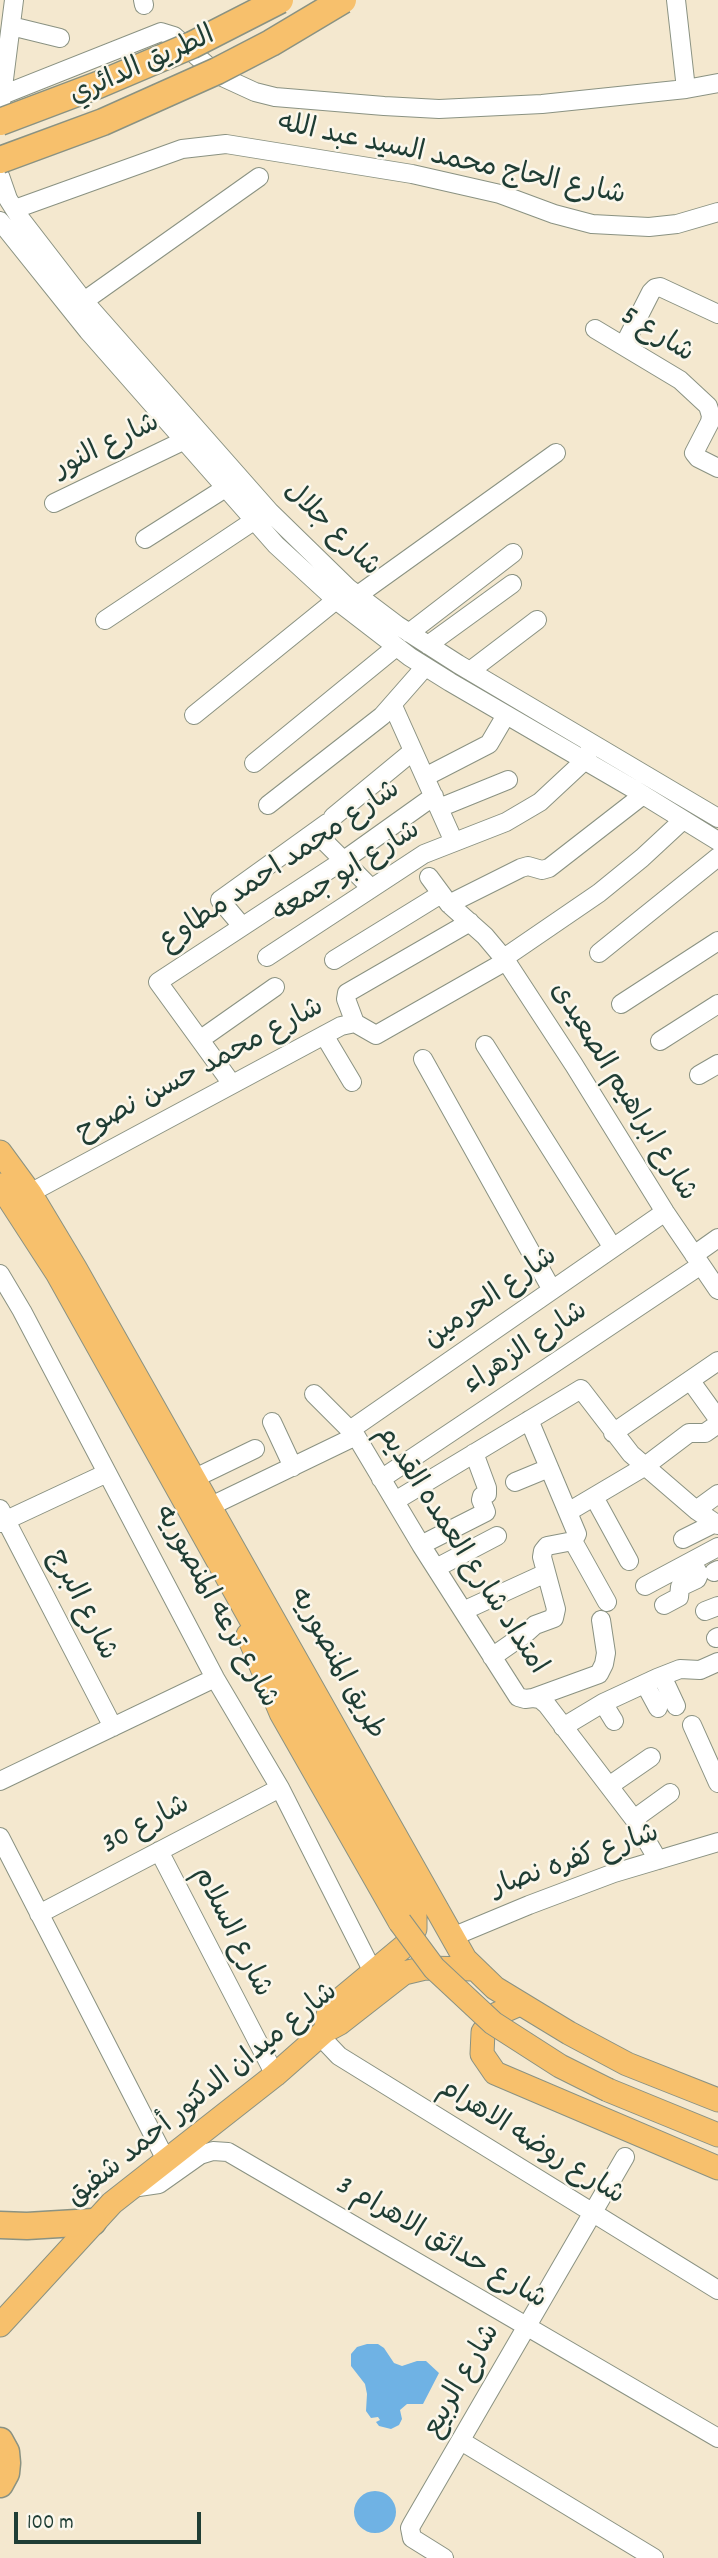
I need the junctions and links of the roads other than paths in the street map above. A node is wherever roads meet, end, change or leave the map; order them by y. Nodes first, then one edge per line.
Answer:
1 (14, 0) edge
2 (280, 0) edge
3 (343, 0) edge
4 (676, 0) edge
5 (11, 26) junction
6 (60, 38) dead end
7 (718, 83) edge
8 (686, 89) junction
9 (1, 95) edge
10 (0, 120) edge
11 (0, 160) edge
12 (0, 176) edge
13 (260, 177) dead end
14 (15, 209) junction
15 (718, 212) edge
16 (0, 221) edge
17 (84, 301) junction
18 (718, 314) edge
19 (595, 329) dead end
20 (624, 345) junction
21 (145, 383) junction
22 (185, 440) junction
23 (556, 453) dead end
24 (718, 468) edge
25 (227, 488) junction
26 (54, 503) dead end
27 (255, 520) junction
28 (145, 539) dead end
29 (294, 549) junction
30 (513, 553) dead end
31 (512, 584) dead end
32 (358, 595) junction
33 (336, 600) junction
34 (105, 620) dead end
35 (537, 620) dead end
36 (409, 633) junction
37 (428, 645) junction
38 (396, 647) junction
39 (425, 667) junction
40 (470, 671) junction
41 (393, 706) junction
42 (194, 715) dead end
43 (506, 715) junction
44 (594, 744) junction
45 (413, 751) junction
46 (583, 762) junction
47 (254, 763) dead end
48 (425, 777) junction
49 (508, 780) dead end
50 (643, 795) junction
51 (436, 802) junction
52 (268, 805) dead end
53 (718, 818) edge
54 (683, 820) junction
55 (325, 824) junction
56 (718, 841) edge
57 (454, 842) junction
58 (718, 857) edge
59 (344, 860) junction
60 (429, 877) dead end
61 (371, 888) junction
62 (445, 899) junction
63 (470, 922) junction
64 (242, 926) junction
65 (718, 940) edge
66 (599, 953) dead end
67 (267, 957) dead end
68 (334, 960) dead end
69 (505, 960) junction
70 (275, 987) dead end
71 (621, 1004) dead end
72 (718, 1004) edge
73 (355, 1023) junction
74 (324, 1035) junction
75 (201, 1040) junction
76 (660, 1041) dead end
77 (485, 1045) dead end
78 (423, 1059) dead end
79 (718, 1064) edge
80 (699, 1075) dead end
81 (352, 1082) dead end
82 (232, 1084) junction
83 (0, 1152) edge
84 (0, 1185) edge
85 (30, 1193) junction
86 (665, 1212) junction
87 (718, 1238) edge
88 (613, 1248) junction
89 (698, 1260) junction
90 (0, 1274) edge
91 (552, 1290) junction
92 (718, 1290) edge
93 (718, 1360) edge
94 (690, 1380) junction
95 (314, 1394) dead end
96 (530, 1420) junction
97 (718, 1421) edge
98 (272, 1422) dead end
99 (353, 1433) junction
100 (613, 1433) junction
101 (255, 1449) dead end
102 (474, 1453) junction
103 (293, 1467) junction
104 (644, 1467) junction
105 (550, 1468) junction
106 (107, 1473) junction
107 (195, 1478) junction
108 (382, 1479) junction
109 (514, 1482) dead end
110 (718, 1494) edge
111 (594, 1497) junction
112 (395, 1501) junction
113 (211, 1506) junction
114 (696, 1510) junction
115 (568, 1512) junction
116 (2, 1518) edge
117 (716, 1524) edge
118 (497, 1536) dead end
119 (683, 1539) dead end
120 (573, 1541) junction
121 (421, 1545) junction
122 (718, 1547) edge
123 (629, 1561) dead end
124 (692, 1562) junction
125 (436, 1568) junction
126 (546, 1573) junction
127 (645, 1586) dead end
128 (236, 1592) junction
129 (607, 1602) dead end
130 (664, 1605) dead end
131 (463, 1611) junction
132 (601, 1620) dead end
133 (492, 1657) junction
134 (718, 1662) edge
135 (662, 1676) junction
136 (215, 1678) junction
137 (645, 1684) junction
138 (533, 1698) junction
139 (603, 1703) junction
140 (676, 1706) dead end
141 (658, 1708) dead end
142 (614, 1721) dead end
143 (692, 1725) dead end
144 (113, 1727) junction
145 (564, 1727) junction
146 (651, 1757) dead end
147 (0, 1781) edge
148 (718, 1783) edge
149 (608, 1786) junction
150 (280, 1788) junction
151 (670, 1793) dead end
152 (634, 1819) junction
153 (0, 1837) edge
154 (718, 1842) edge
155 (159, 1851) junction
156 (657, 1860) junction
157 (39, 1914) junction
158 (452, 1937) junction
159 (473, 1969) junction
160 (373, 1972) junction
161 (520, 2004) junction
162 (322, 2034) junction
163 (275, 2075) junction
164 (718, 2100) edge
165 (718, 2135) edge
166 (625, 2157) dead end
167 (166, 2160) junction
168 (718, 2168) edge
169 (132, 2188) junction
170 (592, 2214) junction
171 (93, 2222) junction
172 (0, 2225) edge
173 (718, 2290) edge
174 (0, 2325) edge
175 (527, 2326) junction
176 (718, 2438) edge
177 (0, 2441) edge
178 (461, 2441) junction
179 (0, 2484) edge
180 (444, 2558) edge
181 (654, 2558) edge

1 - 5 street
2 - 10 highway, الطريق الدائري, bridge
3 - 11 highway, الطريق الدائري, bridge
4 - 8 street
5 - 6 street
5 - 9 street
7 - 8 street
8 - 9 street
9 - 10 street
12 - 14 street, شارع جلال
13 - 17 street
14 - 15 street, شارع الحاج محمد السيد عبد الله
14 - 17 street, شارع جلال
16 - 21 street, شارع جلال
17 - 21 street, شارع جلال
18 - 20 street
19 - 20 street, شارع 5
20 - 24 street, شارع 5
21 - 22 street, شارع جلال
21 - 29 street, شارع جلال
22 - 25 street, شارع جلال
22 - 26 street, شارع النور
23 - 32 street
25 - 27 street, شارع جلال
25 - 28 street
27 - 29 street, شارع جلال
27 - 34 street
29 - 32 street, شارع جلال
29 - 33 street, شارع جلال
30 - 36 street
31 - 37 street
32 - 36 street, شارع جلال
33 - 38 street, شارع جلال
33 - 42 street
35 - 40 street
36 - 37 street, شارع جلال
37 - 40 street, شارع جلال
38 - 39 street, شارع جلال
38 - 47 street
39 - 41 street
39 - 43 street, شارع جلال
40 - 44 street, شارع جلال
41 - 45 street
41 - 52 street
43 - 46 street, شارع جلال
43 - 48 street
44 - 46 street, شارع ابو جمعه
44 - 53 street, شارع جلال
45 - 48 street
45 - 55 street
46 - 50 street, شارع جلال
46 - 57 street, شارع ابو جمعه
48 - 51 street
49 - 51 street, شارع محمد احمد مطاوع
50 - 54 street, شارع جلال
50 - 62 street
51 - 57 street
51 - 59 street, شارع محمد احمد مطاوع
54 - 56 street, شارع جلال
54 - 69 street, شارع محمد حسن نصوح
55 - 59 street
55 - 64 street
57 - 61 street, شارع ابو جمعه
58 - 66 street
59 - 61 street
59 - 64 street, شارع محمد احمد مطاوع
60 - 62 street, شارع ابراهيم الصعيدى
61 - 67 street, شارع ابو جمعه
62 - 63 street, شارع ابراهيم الصعيدى
62 - 68 street
63 - 69 street, شارع ابراهيم الصعيدى
63 - 73 street
64 - 75 street, شارع محمد احمد مطاوع
65 - 71 street
69 - 73 street, شارع محمد حسن نصوح
69 - 86 street, شارع ابراهيم الصعيدى
70 - 75 street
72 - 76 street
73 - 74 street, شارع محمد حسن نصوح
74 - 81 street
74 - 82 street, شارع محمد حسن نصوح
75 - 82 street
77 - 88 street
78 - 91 street
79 - 80 street
82 - 85 street, شارع محمد حسن نصوح
83 - 85 main road, طريق المنصوريه
84 - 128 main road, طريق المنصوريه
85 - 107 main road, طريق المنصوريه
86 - 88 street, شارع الحرمين
86 - 89 street, شارع ابراهيم الصعيدى
87 - 89 street, شارع الزهراء
88 - 91 street, شارع الحرمين
89 - 92 street, شارع ابراهيم الصعيدى
89 - 108 street, شارع الزهراء
90 - 106 street, شارع ترعه المنصوريه
91 - 99 street, شارع الحرمين
93 - 94 street
94 - 97 street
94 - 100 street
95 - 99 street, امتداد شارع العمده القديم
96 - 100 street
96 - 102 street
96 - 105 street
97 - 104 street
98 - 103 street
99 - 103 street, شارع الحرمين
99 - 108 street, امتداد شارع العمده القديم
100 - 104 street
101 - 107 street
102 - 112 street
102 - 121 street
103 - 113 street, شارع الحرمين
104 - 111 street
104 - 114 street
105 - 109 street
105 - 115 street
106 - 116 street
106 - 136 street, شارع ترعه المنصوريه
107 - 113 main road, طريق المنصوريه
108 - 112 street, امتداد شارع العمده القديم
110 - 114 street
111 - 115 street
111 - 123 street
112 - 121 street, امتداد شارع العمده القديم
113 - 158 main road, طريق المنصوريه
114 - 117 street
115 - 120 street
116 - 144 street, شارع البرج
117 - 119 street
118 - 125 street
120 - 126 street
120 - 129 street
121 - 125 street, امتداد شارع العمده القديم
122 - 124 street
124 - 127 street
124 - 130 street
125 - 131 street, امتداد شارع العمده القديم
126 - 131 street
126 - 133 street
128 - 160 main road, طريق المنصوريه
128 - 165 main road, bridge
131 - 133 street, امتداد شارع العمده القديم
132 - 138 street
133 - 138 street, امتداد شارع العمده القديم
134 - 135 street
135 - 137 street
135 - 140 street
136 - 144 street
136 - 150 street, شارع ترعه المنصوريه
137 - 139 street
137 - 141 street
138 - 145 street
139 - 142 street
139 - 145 street
143 - 148 street
144 - 147 street
145 - 149 street
146 - 149 street
149 - 152 street
150 - 155 street, شارع 30
150 - 160 street, شارع ترعه المنصوريه
151 - 152 street
152 - 156 street
153 - 157 street
154 - 156 street, شارع كفره نصار
155 - 157 street, شارع 30
155 - 163 street, شارع السلام
156 - 158 street, شارع كفره نصار
157 - 167 street
158 - 159 main road, طريق المنصوريه
159 - 161 main road, طريق المنصوريه
159 - 162 main road, شارع ميدان الدكتور أحمد شفيق
160 - 162 main road, طريق المنصوريه
161 - 164 main road, طريق المنصوريه
161 - 168 main road
162 - 163 main road, شارع ميدان الدكتور أحمد شفيق
162 - 170 street, شارع روضه الاهرام
163 - 167 main road, شارع ميدان الدكتور أحمد شفيق
166 - 170 street, شارع الربيع
167 - 169 main road, شارع ميدان الدكتور أحمد شفيق
169 - 171 main road, شارع ميدان الدكتور أحمد شفيق
169 - 175 street, شارع حدائق الاهرام 3
170 - 173 street, شارع روضه الاهرام
170 - 175 street, شارع الربيع
171 - 172 highway
171 - 174 main road, شارع ميدان الدكتور أحمد شفيق
175 - 176 street, شارع حدائق الاهرام 3
175 - 178 street, شارع الربيع
177 - 179 highway
178 - 180 street, شارع الربيع
178 - 181 street

